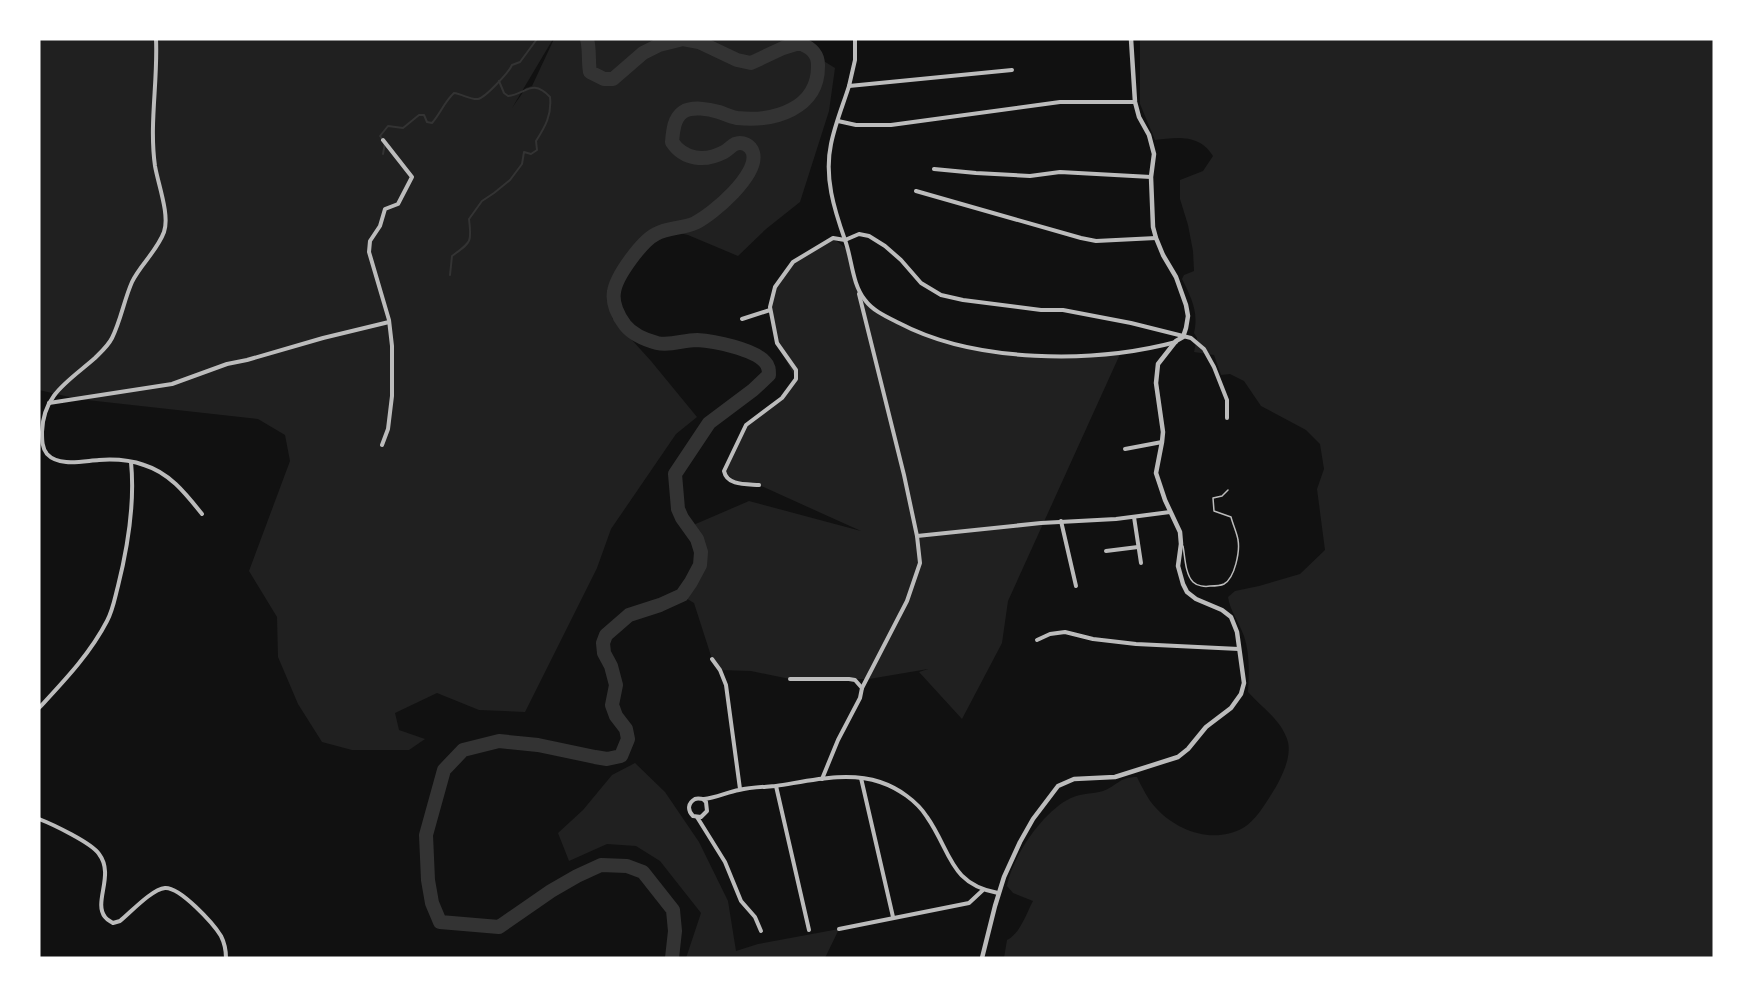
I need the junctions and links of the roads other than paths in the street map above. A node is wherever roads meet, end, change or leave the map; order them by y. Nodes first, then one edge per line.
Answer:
1 (156, 39) edge
2 (855, 39) edge
3 (1131, 39) edge
4 (1012, 70) dead end
5 (849, 86) junction
6 (1135, 102) junction
7 (838, 121) junction
8 (383, 140) dead end
9 (934, 169) dead end
10 (1151, 177) junction
11 (916, 191) dead end
12 (1155, 238) junction
13 (845, 240) junction
14 (858, 290) junction
15 (771, 310) junction
16 (742, 319) dead end
17 (389, 322) junction
18 (1182, 337) junction
19 (1176, 341) junction
20 (48, 403) junction
21 (1227, 418) dead end
22 (1162, 442) junction
23 (382, 445) dead end
24 (1125, 449) dead end
25 (131, 462) junction
26 (759, 485) dead end
27 (1228, 490) dead end
28 (1170, 513) junction
29 (202, 514) dead end
30 (1134, 517) junction
31 (1061, 521) junction
32 (917, 536) junction
33 (1181, 539) junction
34 (1138, 547) junction
35 (1106, 551) dead end
36 (1141, 563) dead end
37 (1076, 586) dead end
38 (1037, 640) dead end
39 (1239, 649) junction
40 (712, 658) dead end
41 (790, 679) dead end
42 (862, 688) junction
43 (39, 708) edge
44 (861, 778) junction
45 (822, 779) junction
46 (776, 786) junction
47 (740, 789) junction
48 (703, 799) junction
49 (697, 817) junction
50 (39, 819) edge
51 (983, 890) junction
52 (998, 893) junction
53 (893, 917) junction
54 (809, 930) dead end
55 (839, 930) dead end
56 (761, 932) dead end
57 (226, 958) edge
58 (982, 958) edge

1 - 20 street
2 - 5 street
3 - 6 street
4 - 5 street
5 - 7 street
6 - 7 street
6 - 10 street
7 - 13 street
8 - 17 street
9 - 10 street
10 - 12 street
11 - 12 street
12 - 18 street
13 - 14 street
13 - 15 street
13 - 18 street
14 - 19 street
14 - 32 street
15 - 16 street
15 - 26 street
17 - 20 street
17 - 23 street
18 - 19 street
18 - 21 street
19 - 22 street
20 - 25 street
22 - 24 street
22 - 28 street
25 - 29 street
25 - 43 street
27 - 33 lane
28 - 30 street
28 - 33 street
30 - 31 street
30 - 34 street
31 - 32 street
31 - 37 street
32 - 42 street
33 - 39 street
34 - 35 street
34 - 36 street
38 - 39 street
39 - 52 street
40 - 47 street
41 - 42 street
42 - 45 street
44 - 45 street
44 - 51 street
44 - 53 street
45 - 46 street
46 - 47 street
46 - 54 street
47 - 48 street
48 - 49 street
48 - 49 street
49 - 56 street
50 - 57 street
51 - 52 street
51 - 53 street
52 - 58 street
53 - 55 street

